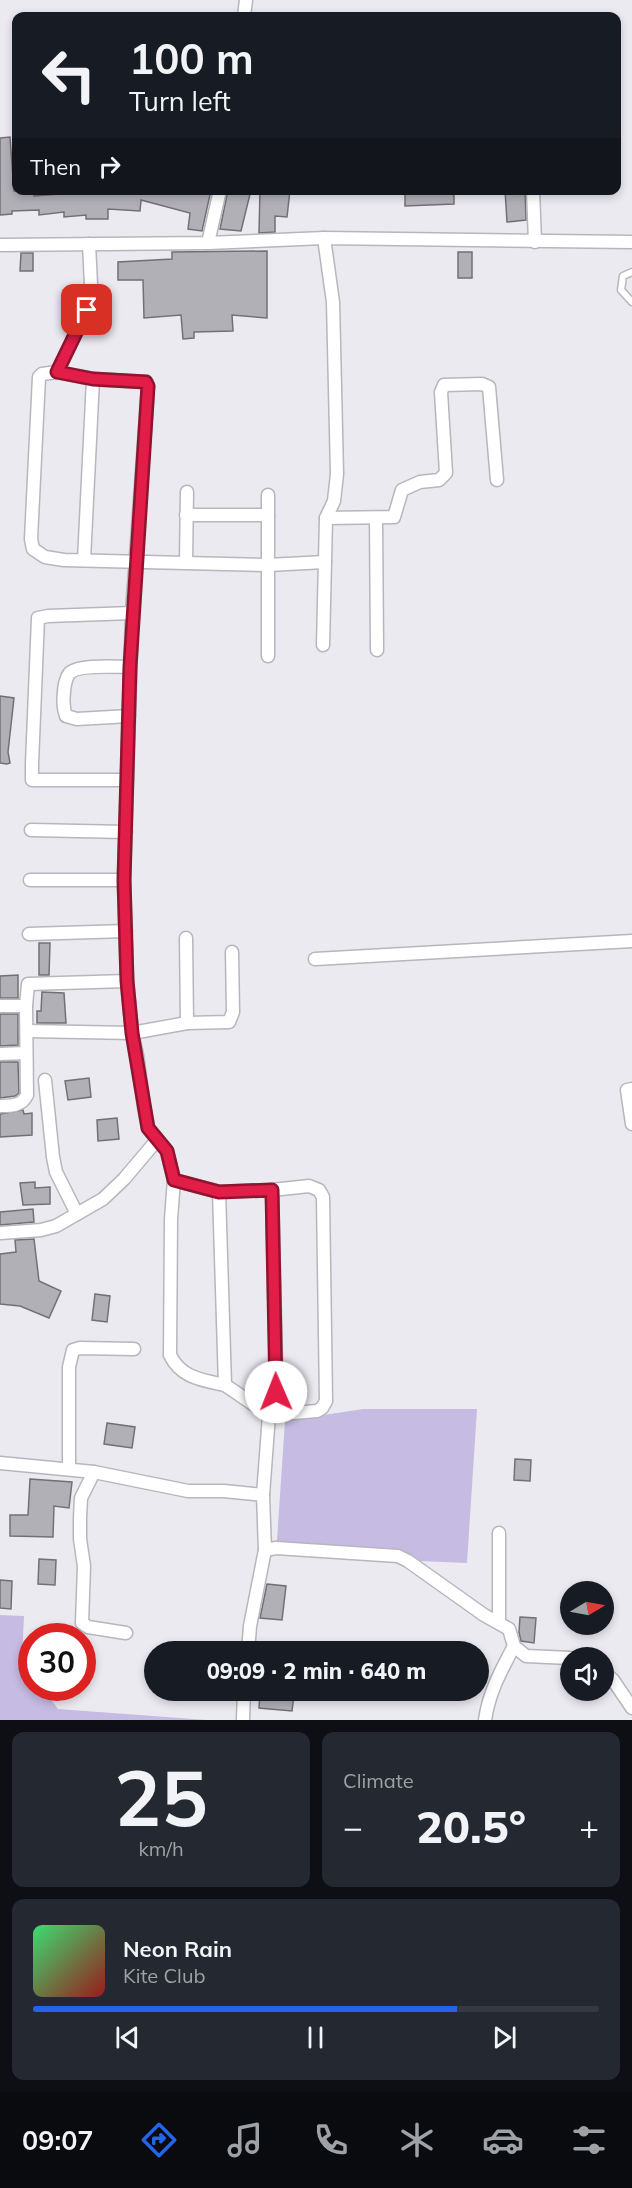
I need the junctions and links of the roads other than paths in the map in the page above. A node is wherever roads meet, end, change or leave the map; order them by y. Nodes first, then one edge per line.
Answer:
1 (219, 195) edge
2 (533, 195) edge
3 (324, 238) junction
4 (535, 242) junction
5 (632, 242) edge
6 (208, 243) junction
7 (89, 244) junction
8 (0, 245) edge
9 (632, 272) edge
10 (632, 302) edge
11 (57, 372) junction
12 (93, 379) junction
13 (496, 480) dead end
14 (187, 492) dead end
15 (268, 495) dead end
16 (268, 514) junction
17 (186, 515) junction
18 (326, 518) junction
19 (376, 518) junction
20 (84, 560) junction
21 (136, 561) junction
22 (186, 562) junction
23 (325, 562) junction
24 (268, 565) junction
25 (132, 613) junction
26 (323, 645) dead end
27 (377, 650) dead end
28 (268, 656) dead end
29 (130, 667) junction
30 (129, 716) junction
31 (127, 780) junction
32 (31, 830) dead end
33 (126, 832) junction
34 (30, 880) dead end
35 (124, 880) junction
36 (126, 931) junction
37 (29, 934) dead end
38 (186, 938) dead end
39 (632, 941) edge
40 (232, 952) dead end
41 (315, 959) dead end
42 (127, 981) junction
43 (0, 1006) edge
44 (26, 1006) junction
45 (187, 1023) junction
46 (27, 1030) junction
47 (132, 1033) junction
48 (26, 1053) junction
49 (0, 1054) edge
50 (45, 1080) dead end
51 (632, 1089) edge
52 (0, 1106) edge
53 (632, 1124) edge
54 (157, 1140) junction
55 (174, 1180) junction
56 (272, 1190) junction
57 (219, 1192) junction
58 (77, 1214) junction
59 (0, 1233) edge
60 (134, 1349) dead end
61 (225, 1385) junction
62 (273, 1415) junction
63 (0, 1463) edge
64 (69, 1469) junction
65 (94, 1472) junction
66 (263, 1495) junction
67 (499, 1533) dead end
68 (264, 1551) junction
69 (499, 1623) junction
70 (126, 1633) dead end
71 (249, 1641) edge
72 (514, 1646) junction
73 (560, 1658) edge
74 (614, 1681) edge
75 (244, 1701) edge
76 (632, 1708) edge
77 (243, 1720) edge
78 (485, 1720) edge

1 - 6 street
2 - 4 street
3 - 4 street
3 - 6 street
3 - 18 street
4 - 5 street
6 - 7 street
7 - 8 street
7 - 11 street
9 - 10 lane
11 - 12 street
11 - 20 street
12 - 20 street
12 - 21 street
13 - 19 street
14 - 17 street
15 - 16 street
16 - 17 street
16 - 24 street
17 - 22 street
18 - 19 street
18 - 23 street
19 - 27 street
20 - 21 street
21 - 22 street
21 - 25 street
22 - 24 street
23 - 24 street
23 - 26 street
24 - 28 street
25 - 29 street
25 - 31 street
29 - 30 street
29 - 30 street
30 - 31 street
31 - 33 street
32 - 33 street
33 - 35 street
34 - 35 street
35 - 36 street
36 - 37 street
36 - 42 street
38 - 45 street
39 - 41 street
40 - 45 street
42 - 44 street
42 - 47 street
43 - 44 street
44 - 46 street
45 - 47 street
46 - 47 street
46 - 48 street
47 - 54 street
48 - 49 street
48 - 52 street
50 - 58 street
51 - 53 street
54 - 55 street
54 - 58 street
55 - 57 street
55 - 61 street
56 - 57 street
56 - 62 street
56 - 62 street
57 - 61 street
58 - 59 street
60 - 64 street
61 - 62 street
62 - 66 street
63 - 64 street
64 - 65 street
65 - 66 street
65 - 70 street
66 - 68 street
67 - 69 street
68 - 69 street
68 - 71 street
69 - 72 street
72 - 73 street
72 - 78 street
74 - 76 street
75 - 77 street

